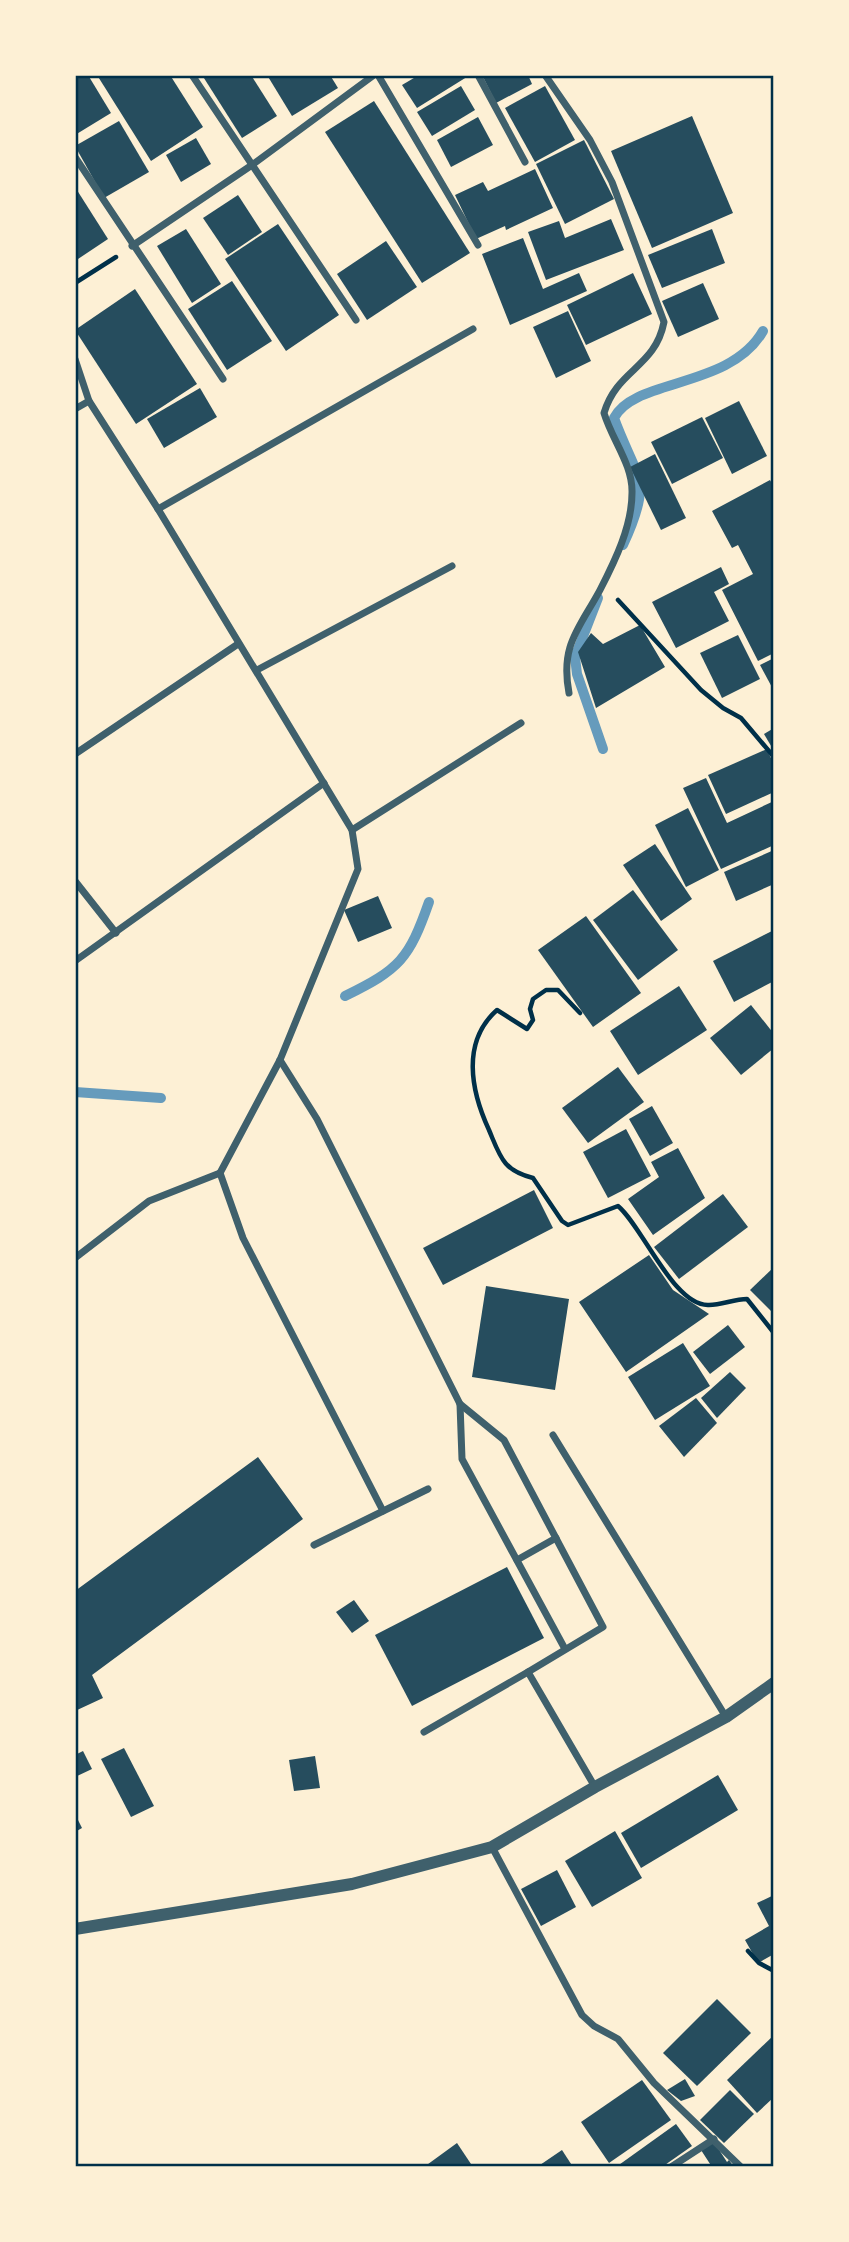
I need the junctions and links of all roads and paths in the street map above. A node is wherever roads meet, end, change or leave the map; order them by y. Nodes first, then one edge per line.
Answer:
1 (192, 75) edge
2 (354, 75) edge
3 (376, 75) edge
4 (478, 75) edge
5 (545, 75) edge
6 (360, 84) junction
7 (75, 157) edge
8 (525, 162) dead end
9 (252, 165) junction
10 (478, 245) dead end
11 (132, 246) junction
12 (75, 283) edge
13 (356, 320) dead end
14 (473, 329) dead end
15 (75, 359) edge
16 (223, 379) dead end
17 (89, 401) junction
18 (75, 409) edge
19 (158, 509) junction
20 (452, 566) dead end
21 (619, 601) dead end
22 (238, 644) junction
23 (257, 670) junction
24 (569, 693) dead end
25 (521, 723) dead end
26 (75, 754) edge
27 (774, 757) edge
28 (324, 783) junction
29 (352, 830) junction
30 (75, 881) edge
31 (116, 933) junction
32 (75, 961) edge
33 (579, 1013) dead end
34 (280, 1060) junction
35 (220, 1173) junction
36 (75, 1258) edge
37 (774, 1333) edge
38 (460, 1405) junction
39 (553, 1435) dead end
40 (428, 1489) dead end
41 (383, 1511) junction
42 (556, 1538) junction
43 (314, 1545) dead end
44 (517, 1560) junction
45 (565, 1649) junction
46 (528, 1672) junction
47 (774, 1683) edge
48 (726, 1717) junction
49 (424, 1732) dead end
50 (595, 1787) junction
51 (492, 1847) junction
52 (75, 1929) edge
53 (748, 1951) dead end
54 (774, 1971) edge
55 (714, 2139) junction
56 (671, 2167) edge
57 (741, 2167) edge

1 - 9 street
2 - 6 street
3 - 6 street
3 - 10 street
4 - 8 street
5 - 24 street
6 - 9 street
7 - 11 street
9 - 11 street
9 - 13 street
11 - 12 path
11 - 16 street
14 - 19 street
15 - 17 street
17 - 18 street
17 - 19 street
19 - 22 street
20 - 23 street
21 - 27 path
22 - 23 street
22 - 26 street
23 - 28 street
25 - 29 street
28 - 29 street
28 - 31 street
29 - 34 street
30 - 31 street
31 - 32 street
33 - 37 path
34 - 35 street
34 - 38 street
35 - 36 street
35 - 41 street
38 - 42 street
38 - 44 street
39 - 48 street
40 - 41 street
41 - 43 street
42 - 44 street
42 - 45 street
44 - 45 street
45 - 46 street
46 - 49 street
46 - 50 street
47 - 48 street
48 - 50 street
50 - 51 street
51 - 52 street
51 - 55 street
53 - 54 path
55 - 56 street
55 - 57 street

